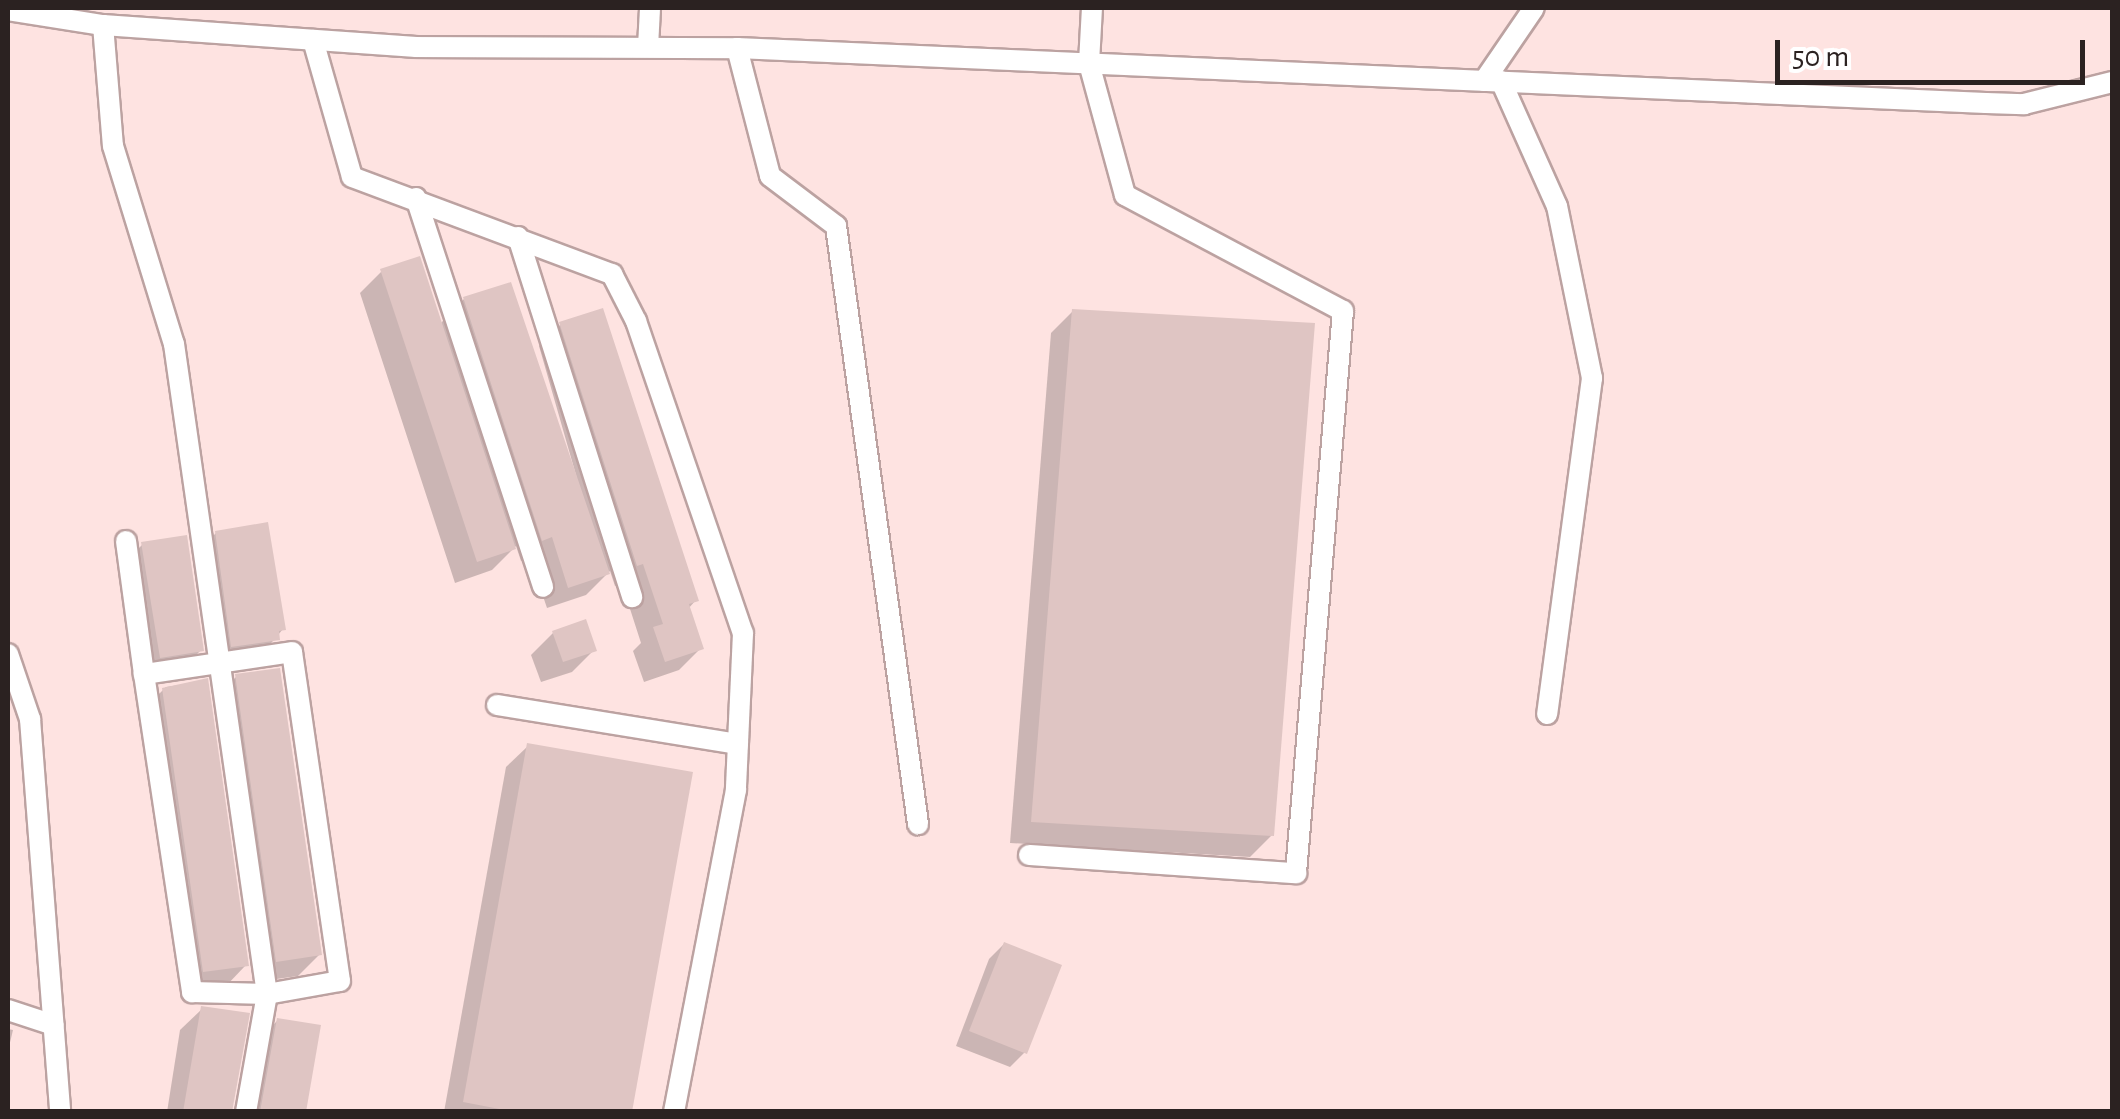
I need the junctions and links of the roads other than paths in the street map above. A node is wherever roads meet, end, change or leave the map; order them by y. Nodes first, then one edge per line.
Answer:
1 (650, 8) edge
2 (1092, 8) edge
3 (1534, 8) edge
4 (8, 10) edge
5 (103, 25) junction
6 (313, 40) junction
7 (648, 47) junction
8 (737, 48) junction
9 (1089, 62) junction
10 (1493, 81) junction
11 (2112, 82) edge
12 (416, 198) junction
13 (518, 237) junction
14 (126, 541) dead end
15 (543, 586) dead end
16 (632, 597) dead end
17 (8, 654) edge
18 (219, 662) junction
19 (144, 674) junction
20 (15, 695) edge
21 (497, 705) dead end
22 (1548, 714) dead end
23 (738, 744) junction
24 (918, 824) dead end
25 (1030, 855) dead end
26 (267, 994) junction
27 (8, 1010) edge
28 (54, 1026) junction
29 (60, 1112) edge
30 (246, 1112) edge
31 (674, 1112) edge

1 - 7 lane
2 - 9 lane
3 - 10 lane
4 - 5 lane
5 - 6 lane
5 - 18 lane
6 - 7 lane
6 - 12 lane
7 - 8 lane
8 - 9 lane
8 - 24 lane
9 - 10 lane
9 - 25 lane
10 - 11 lane
10 - 22 lane
12 - 13 lane
12 - 15 lane
13 - 16 lane
13 - 23 lane
14 - 19 lane
17 - 20 lane
18 - 19 lane
18 - 26 lane
18 - 26 lane
19 - 26 lane
20 - 28 lane
21 - 23 lane
23 - 31 lane
26 - 30 lane
27 - 28 lane
28 - 29 lane

